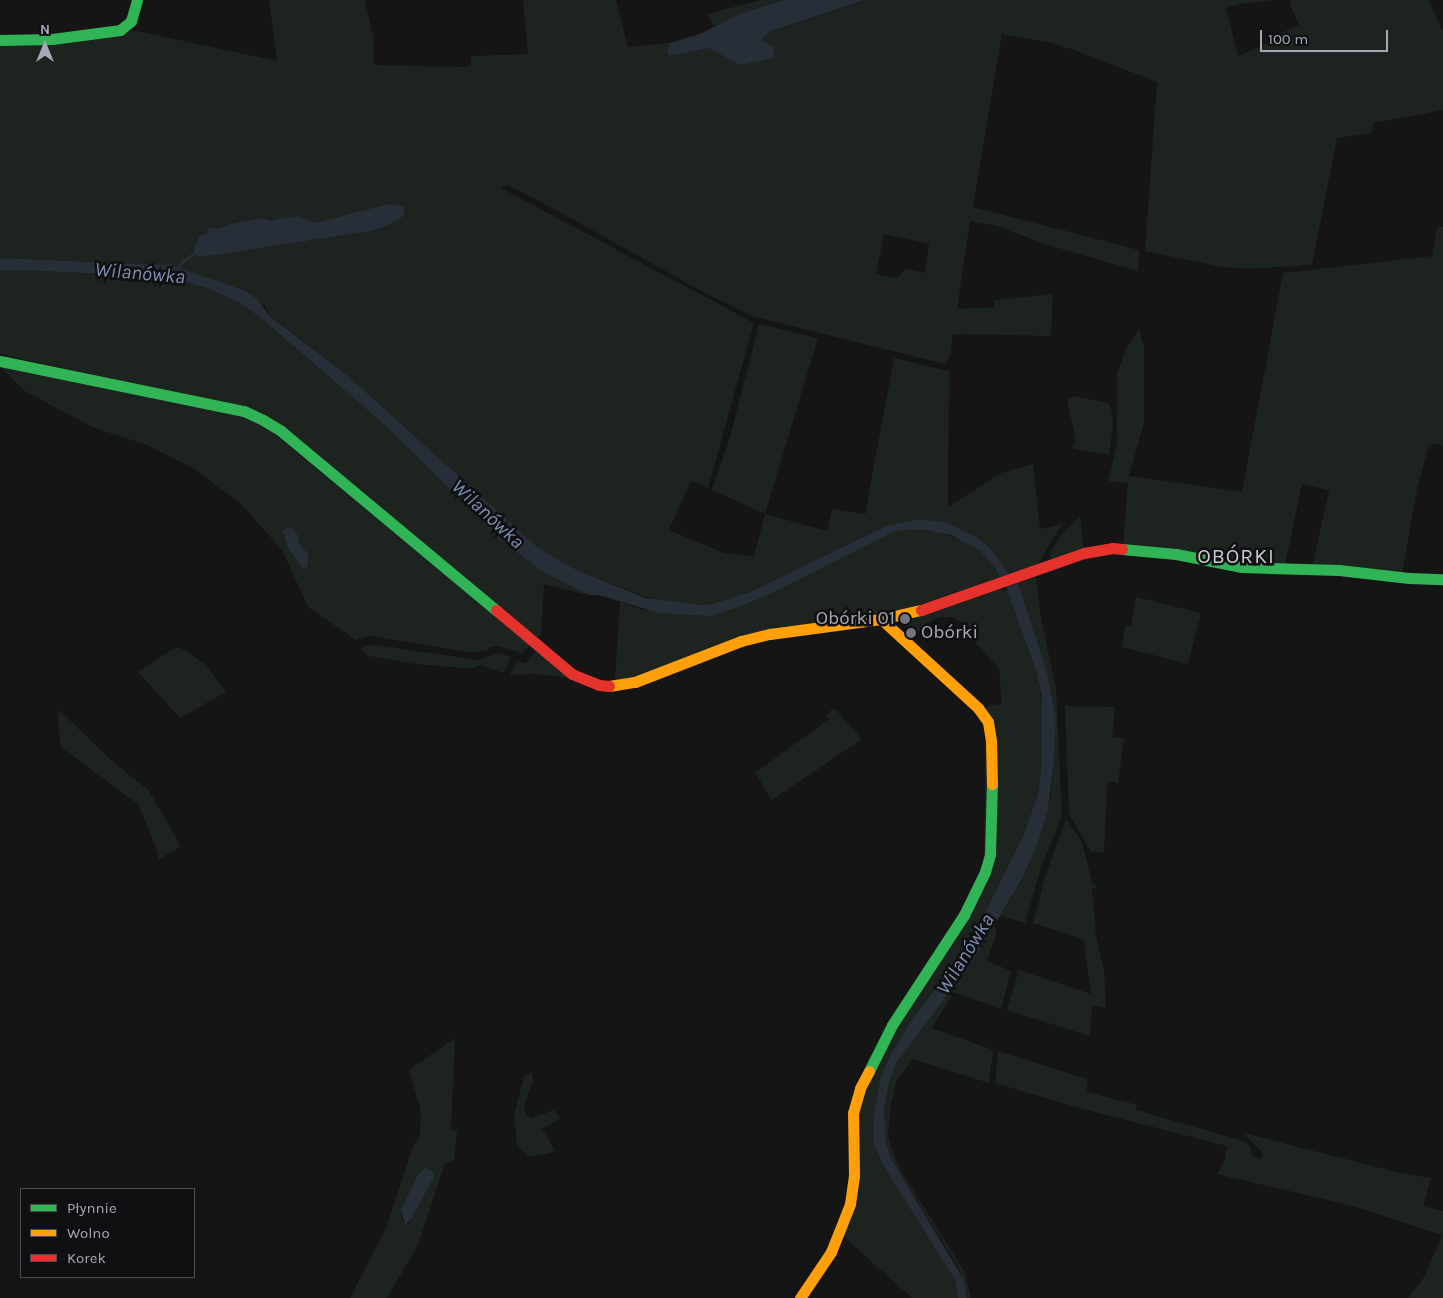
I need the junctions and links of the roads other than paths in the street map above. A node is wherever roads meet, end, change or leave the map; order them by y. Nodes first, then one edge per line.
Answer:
1 (138, 0) edge
2 (0, 40) edge
3 (0, 361) edge
4 (1443, 579) edge
5 (881, 618) junction
6 (800, 1298) edge

1 - 2 street
3 - 5 street
4 - 5 street
5 - 6 street

